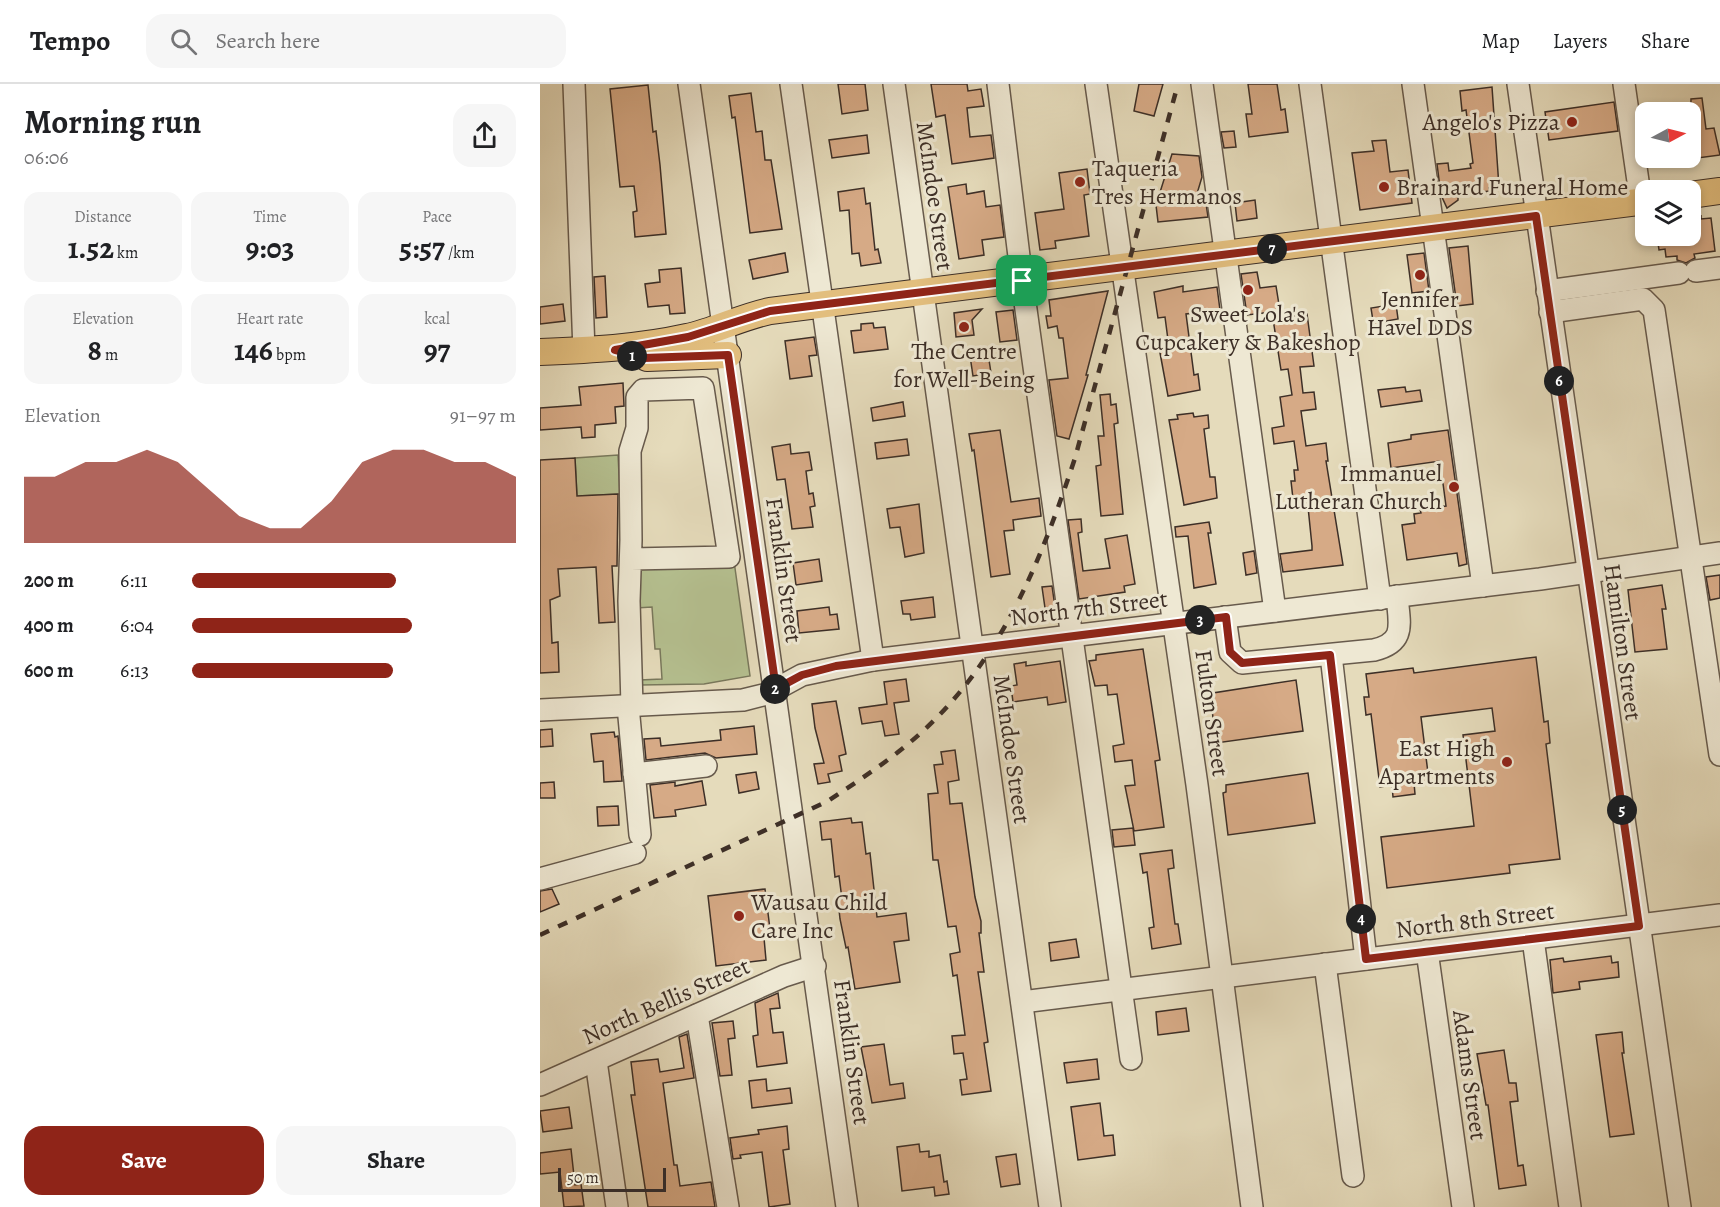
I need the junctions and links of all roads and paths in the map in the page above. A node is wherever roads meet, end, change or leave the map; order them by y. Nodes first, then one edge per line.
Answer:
1 (574, 84) edge
2 (689, 84) edge
3 (791, 84) edge
4 (894, 84) edge
5 (998, 84) edge
6 (1096, 84) edge
7 (1202, 84) edge
8 (1310, 84) edge
9 (1413, 84) edge
10 (1518, 84) edge
11 (1624, 84) edge
12 (1639, 180) edge
13 (1720, 191) edge
14 (1701, 194) edge
15 (1635, 203) edge
16 (1536, 216) junction
17 (1434, 229) junction
18 (1331, 242) junction
19 (1225, 255) junction
20 (1121, 268) junction
21 (1720, 268) edge
22 (1022, 281) junction
23 (923, 293) junction
24 (1548, 302) junction
25 (823, 306) junction
26 (723, 326) junction
27 (615, 350) junction
28 (584, 351) junction
29 (540, 352) edge
30 (728, 355) junction
31 (1720, 553) edge
32 (1690, 557) junction
33 (631, 559) junction
34 (1587, 572) junction
35 (1483, 586) junction
36 (1388, 598) junction
37 (1275, 611) junction
38 (1226, 617) junction
39 (1174, 623) junction
40 (1073, 635) junction
41 (972, 648) junction
42 (1330, 655) junction
43 (873, 660) junction
44 (776, 689) junction
45 (630, 706) junction
46 (540, 710) edge
47 (1720, 755) edge
48 (706, 766) dead end
49 (634, 774) junction
50 (540, 879) edge
51 (1720, 915) edge
52 (1639, 926) junction
53 (1533, 939) junction
54 (1427, 951) junction
55 (1366, 959) junction
56 (1325, 964) junction
57 (814, 966) junction
58 (1222, 977) junction
59 (1122, 990) junction
60 (1022, 1002) junction
61 (697, 1015) junction
62 (1131, 1059) dead end
63 (596, 1061) junction
64 (540, 1085) edge
65 (1353, 1176) dead end
66 (617, 1207) edge
67 (728, 1207) edge
68 (847, 1207) edge
69 (1050, 1207) edge
70 (1252, 1207) edge
71 (1463, 1207) edge
72 (1570, 1207) edge
73 (1680, 1207) edge

1 - 28 street
2 - 26 street, Franklin Street
3 - 25 street
4 - 23 street, McIndoe Street
5 - 22 street
6 - 20 street, Fulton Street
7 - 19 street
8 - 18 street
9 - 17 street
10 - 16 street, Hamilton Street
11 - 12 street
13 - 14 main road
15 - 16 main road
16 - 17 main road
16 - 24 street, Hamilton Street
17 - 18 main road
17 - 35 street
18 - 19 main road
18 - 36 street
19 - 20 main road
19 - 37 street
20 - 22 main road
20 - 39 street, Fulton Street
21 - 24 street
22 - 23 main road
22 - 40 street
23 - 25 main road
23 - 41 street, McIndoe Street
24 - 32 street
24 - 34 street, Hamilton Street
25 - 26 main road
25 - 43 street
26 - 27 main road
26 - 30 street, Franklin Street
27 - 28 main road
27 - 30 main road
28 - 29 main road
30 - 44 street, Franklin Street
31 - 32 street, North 7th Street
32 - 34 street, North 7th Street
32 - 47 street
33 - 33 street
33 - 45 street
34 - 35 street, North 7th Street
34 - 52 street, Hamilton Street
35 - 36 street, North 7th Street
36 - 37 street, North 7th Street
36 - 42 street
37 - 38 street, North 7th Street
38 - 39 street, North 7th Street
38 - 42 street
39 - 40 street, North 7th Street
39 - 58 street, Fulton Street
40 - 41 street, North 7th Street
40 - 59 street
41 - 43 street, North 7th Street
41 - 60 street, McIndoe Street
42 - 55 street
43 - 44 street, North 7th Street
44 - 45 street, North 7th Street
44 - 57 street, Franklin Street
45 - 46 street, North 7th Street
45 - 49 street
48 - 49 street
49 - 50 street
51 - 52 street, North 8th Street
52 - 53 street, North 8th Street
52 - 73 street, Hamilton Street
53 - 54 street, North 8th Street
53 - 72 street
54 - 55 street, North 8th Street
54 - 71 street, Adams Street
55 - 56 street, North 8th Street
56 - 58 street, North 8th Street
56 - 65 street
57 - 61 street, North Bellis Street
57 - 68 street, Franklin Street
58 - 59 street, North 8th Street
58 - 70 street, Fulton Street
59 - 60 street, North 8th Street
59 - 62 street
60 - 69 street, McIndoe Street
61 - 63 street, North Bellis Street
61 - 67 street
63 - 64 street, North Bellis Street
63 - 66 street

